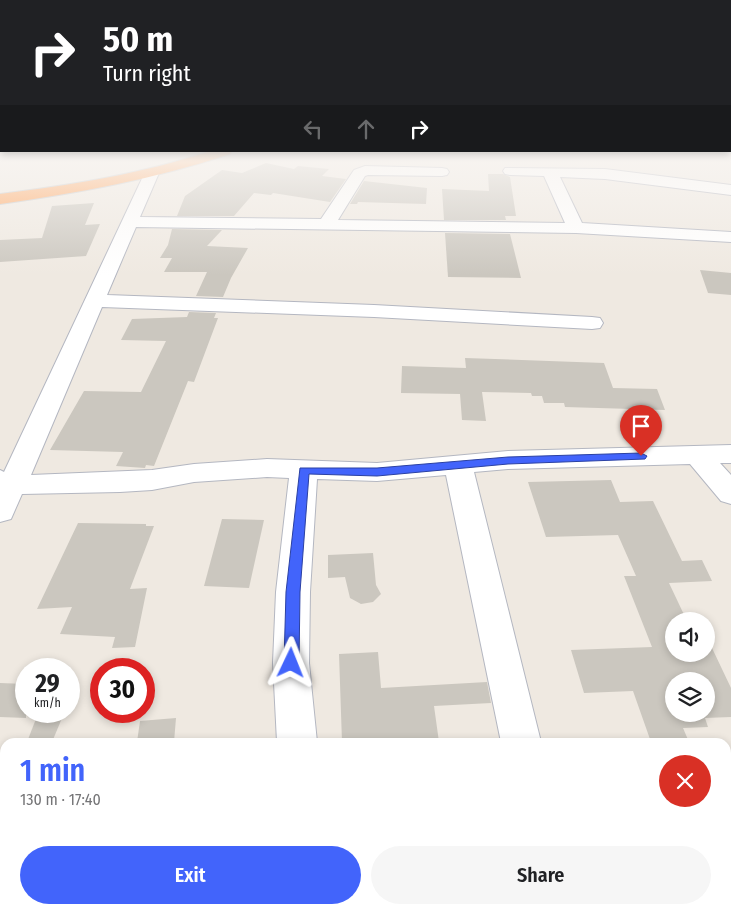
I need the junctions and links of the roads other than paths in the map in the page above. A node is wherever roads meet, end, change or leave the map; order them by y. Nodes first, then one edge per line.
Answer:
1 (61, 190) edge
2 (144, 190) edge
3 (348, 190) edge
4 (558, 190) edge
5 (0, 198) edge
6 (131, 222) junction
7 (326, 225) junction
8 (576, 228) junction
9 (731, 237) edge
10 (95, 302) junction
11 (592, 323) dead end
12 (731, 454) edge
13 (698, 455) junction
14 (458, 465) junction
15 (304, 470) junction
16 (6, 483) edge
17 (731, 494) edge
18 (0, 512) edge
19 (297, 738) edge
20 (520, 738) edge

1 - 5 highway
2 - 6 street
3 - 7 street
4 - 8 street
6 - 7 street
6 - 10 street
7 - 8 street
8 - 9 street
10 - 11 street
10 - 16 street
12 - 13 street
13 - 14 street
13 - 17 street
14 - 15 street
14 - 20 street
15 - 16 street
15 - 19 street
16 - 18 street

